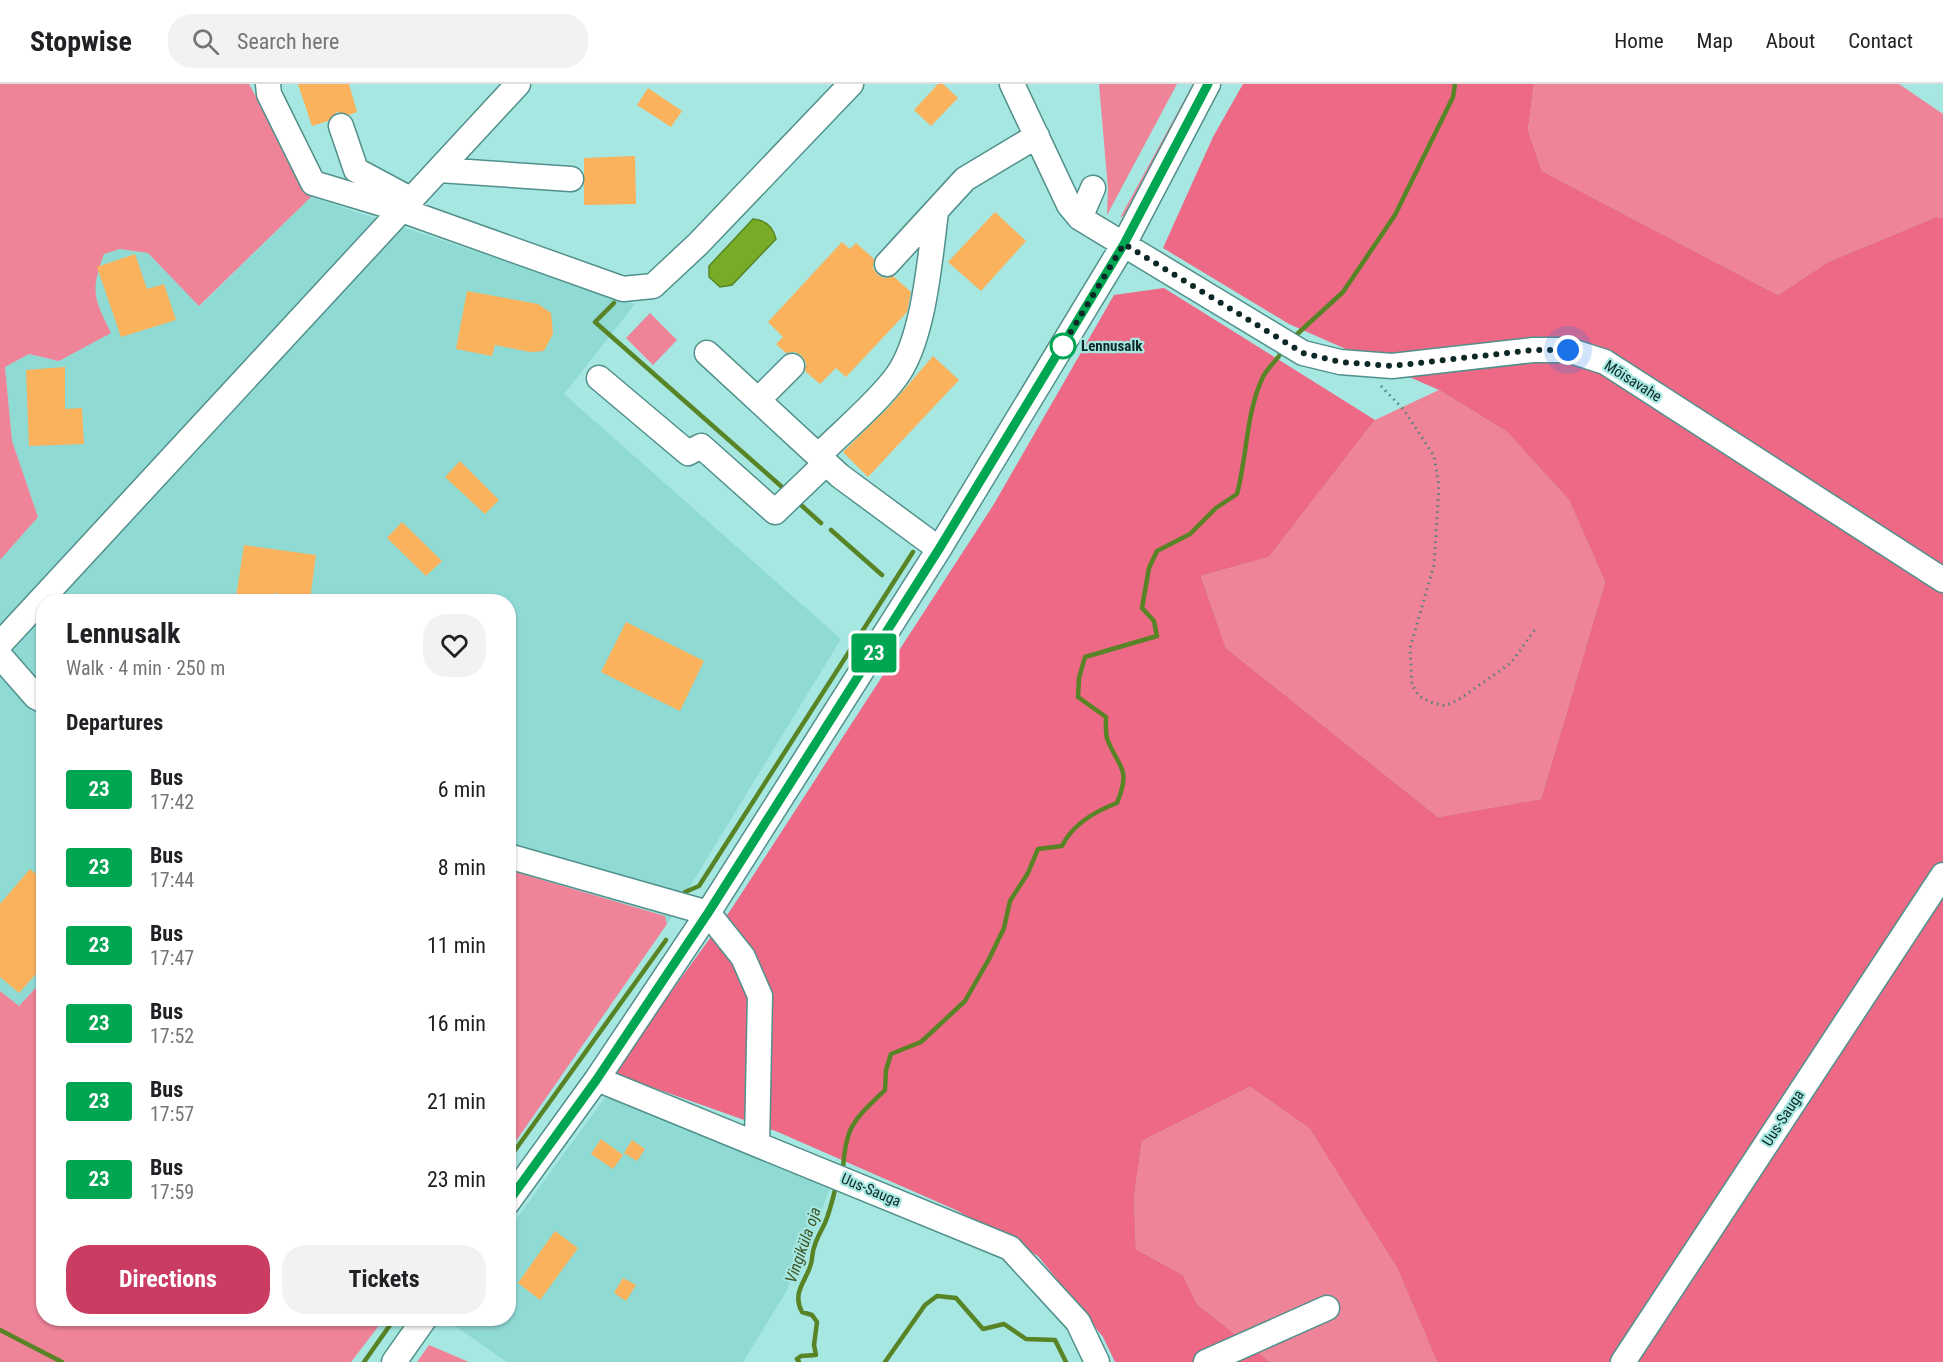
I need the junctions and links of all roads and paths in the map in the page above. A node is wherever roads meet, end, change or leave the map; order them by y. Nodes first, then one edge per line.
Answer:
1 (267, 84) edge
2 (851, 84) edge
3 (1012, 84) edge
4 (1210, 84) edge
5 (507, 89) edge
6 (341, 126) dead end
7 (1037, 136) junction
8 (439, 170) junction
9 (571, 179) dead end
10 (1093, 188) dead end
11 (407, 205) junction
12 (936, 212) junction
13 (1080, 218) junction
14 (1124, 244) junction
15 (887, 264) dead end
16 (707, 353) dead end
17 (792, 366) dead end
18 (599, 378) dead end
19 (1374, 381) dead end
20 (758, 400) junction
21 (822, 460) junction
22 (939, 549) junction
23 (1943, 580) edge
24 (46, 594) edge
25 (36, 605) edge
26 (1536, 628) dead end
27 (0, 644) edge
28 (0, 656) edge
29 (36, 697) edge
30 (516, 858) edge
31 (1943, 875) edge
32 (708, 913) junction
33 (597, 1079) junction
34 (757, 1143) junction
35 (516, 1191) edge
36 (1328, 1308) dead end
37 (419, 1326) edge
38 (394, 1362) edge
39 (1097, 1362) edge
40 (1206, 1362) edge
41 (1623, 1362) edge

1 - 11 street
2 - 11 street
3 - 7 street
4 - 14 street
5 - 8 street
6 - 11 street
7 - 12 street
7 - 13 street
8 - 9 street
8 - 11 street
10 - 13 street
11 - 24 street
12 - 15 street
12 - 21 street
13 - 14 street, Mõisavahe
14 - 22 street
14 - 23 street, Mõisavahe
16 - 20 street
17 - 20 street
18 - 21 street
19 - 26 path
20 - 21 street
21 - 22 street
22 - 32 street
25 - 27 street
28 - 29 street
30 - 32 street
31 - 41 street, Uus-Sauga
32 - 33 street
32 - 34 street
33 - 34 street, Uus-Sauga
33 - 35 street
34 - 39 street, Uus-Sauga
36 - 40 street
37 - 38 street

